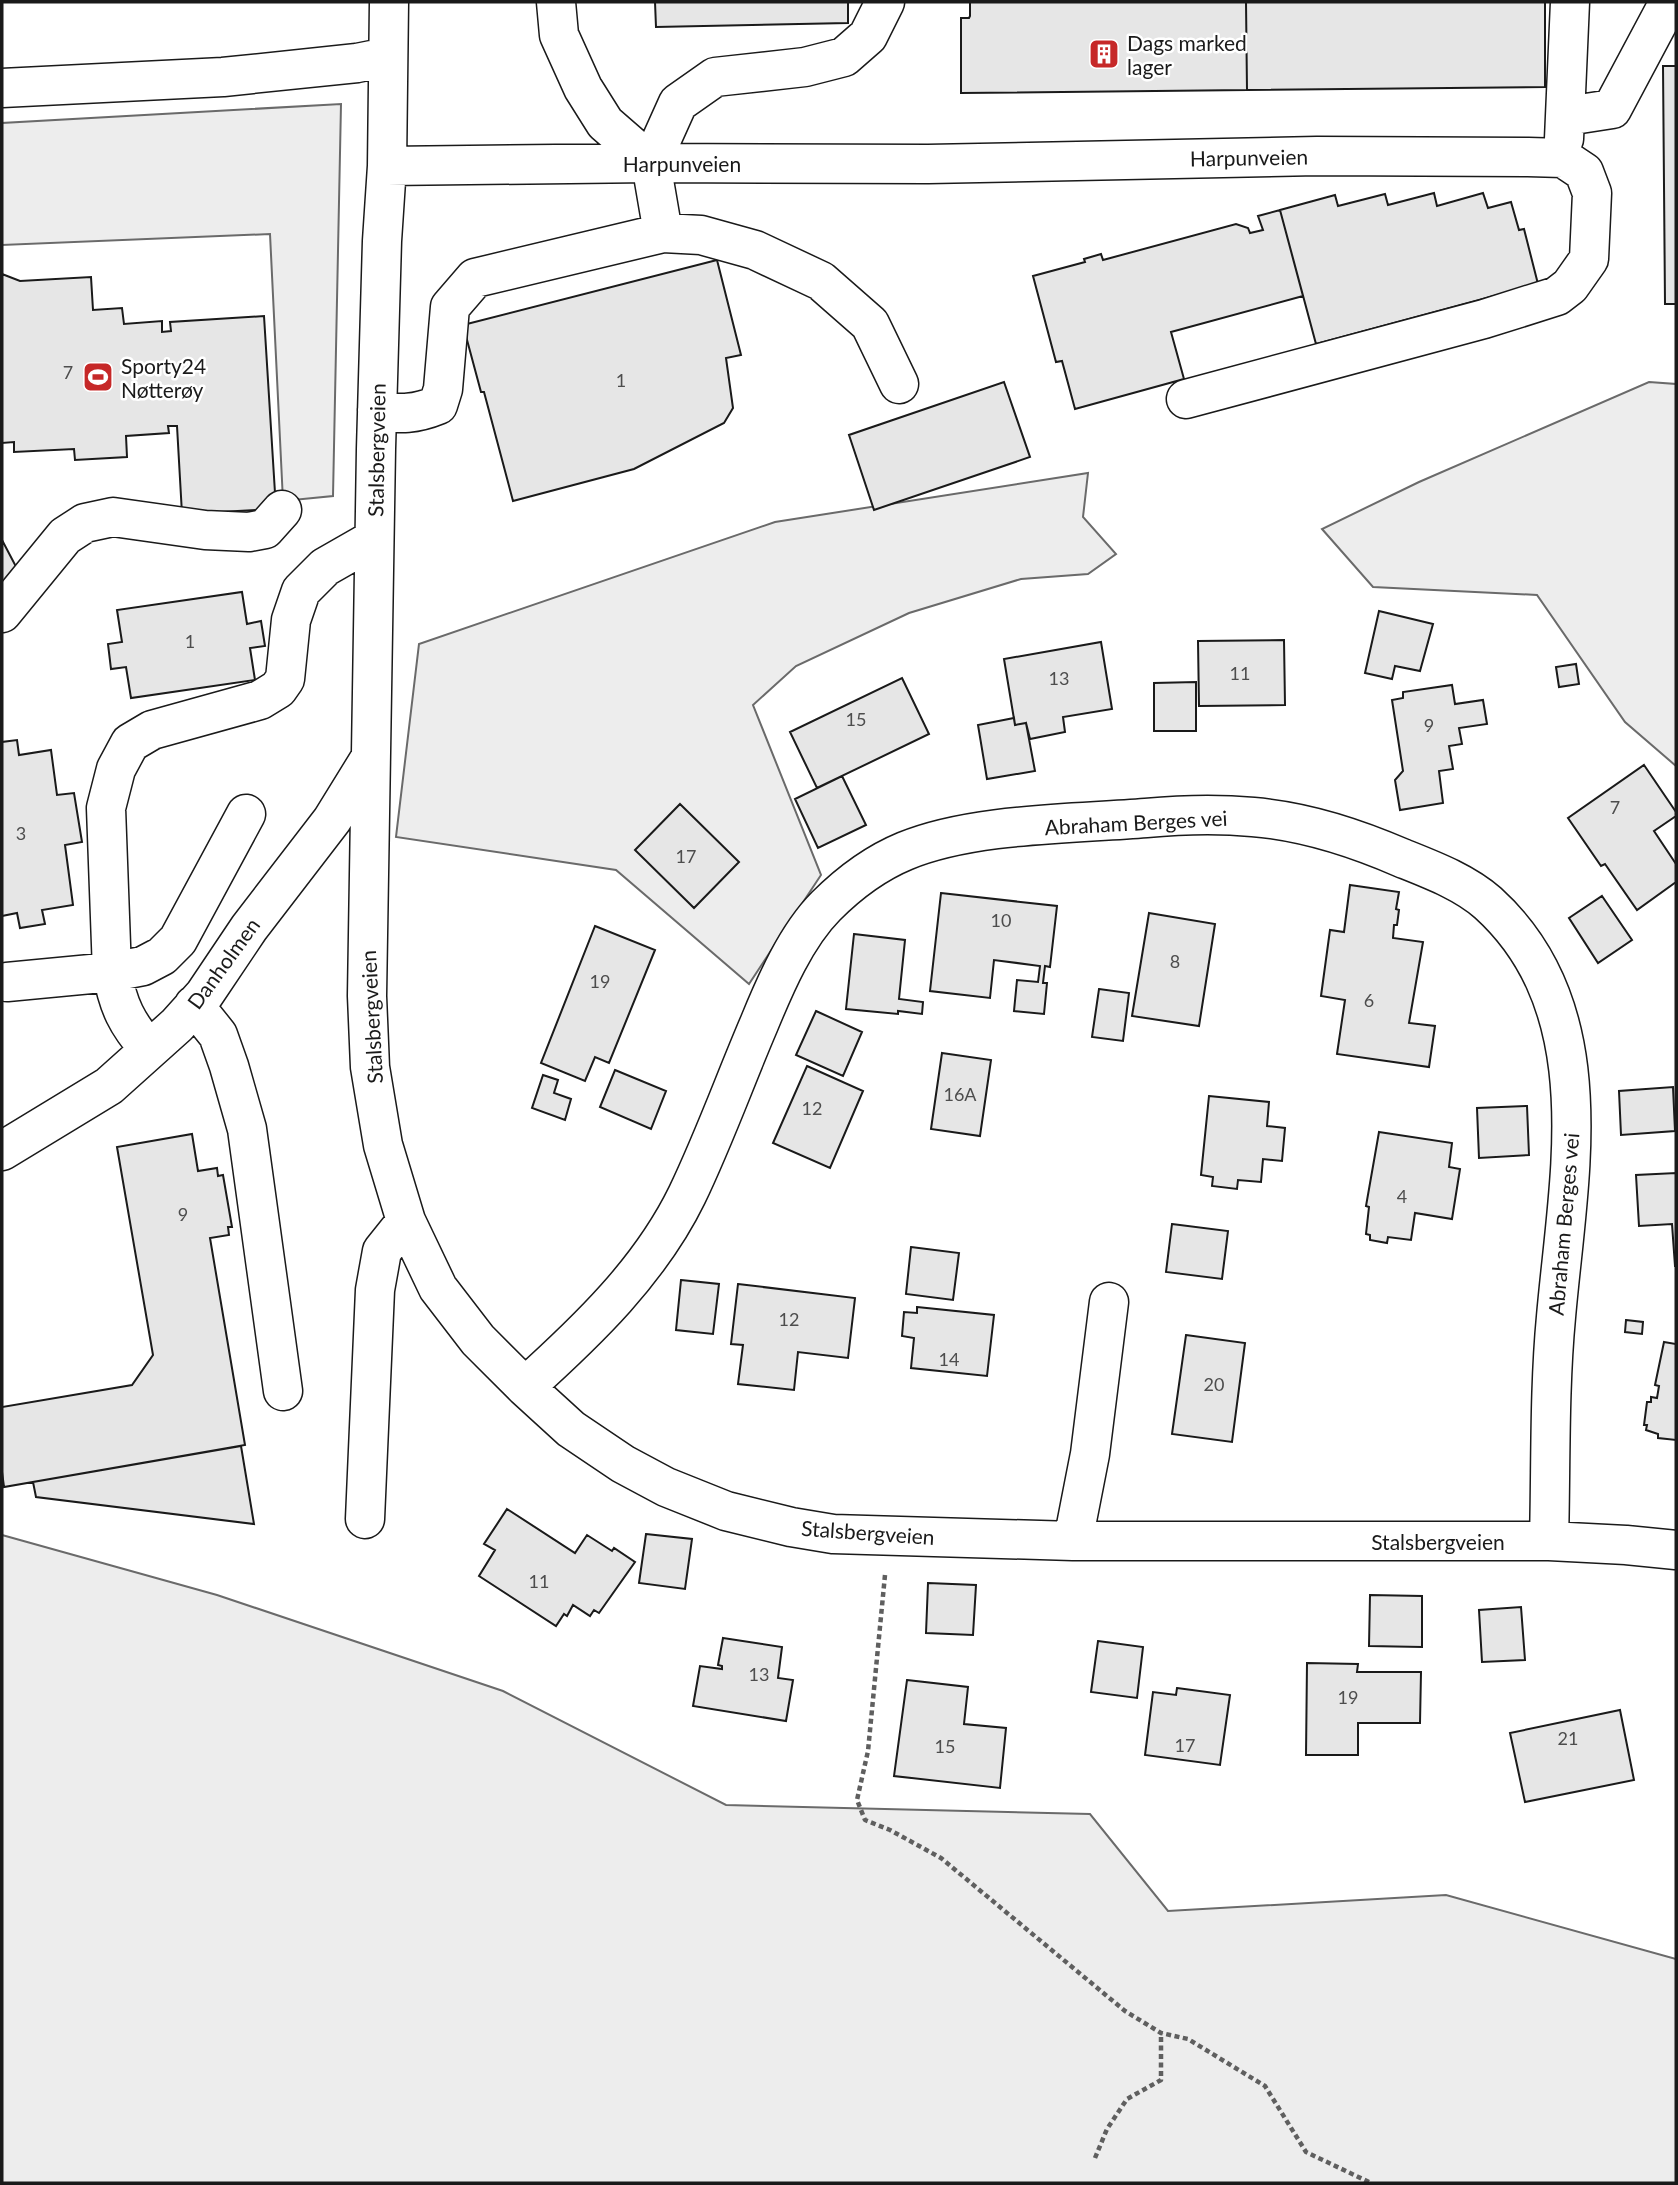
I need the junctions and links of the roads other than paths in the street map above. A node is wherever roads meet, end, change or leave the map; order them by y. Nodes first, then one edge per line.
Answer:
1 (389, 2) edge
2 (556, 2) edge
3 (885, 2) edge
4 (1570, 2) edge
5 (1669, 2) edge
6 (387, 57) junction
7 (2, 88) edge
8 (1567, 116) junction
9 (1563, 158) junction
10 (651, 163) junction
11 (387, 166) junction
12 (663, 233) junction
13 (899, 384) dead end
14 (1186, 399) dead end
15 (377, 410) junction
16 (282, 510) dead end
17 (374, 539) junction
18 (2, 612) edge
19 (370, 759) junction
20 (246, 814) dead end
21 (112, 972) junction
22 (7, 982) dead end
23 (194, 1005) junction
24 (149, 1049) junction
25 (2, 1151) edge
26 (406, 1221) junction
27 (1110, 1302) dead end
28 (525, 1387) junction
29 (282, 1391) dead end
30 (365, 1519) dead end
31 (1073, 1541) junction
32 (1549, 1541) junction
33 (1676, 1550) edge

1 - 6 street, Stalsbergveien
2 - 10 street
3 - 10 street
4 - 8 street
5 - 8 street
6 - 7 street
6 - 11 street, Stalsbergveien
8 - 9 street
9 - 10 street, Harpunveien
9 - 14 street
10 - 11 street, Harpunveien
10 - 12 street
11 - 15 street, Stalsbergveien
12 - 13 street
12 - 15 street
15 - 17 street, Stalsbergveien
16 - 18 street
17 - 19 street, Stalsbergveien
17 - 21 street
19 - 23 street, Danholmen
19 - 26 street, Stalsbergveien
20 - 21 street
21 - 22 street
21 - 24 street
23 - 24 street, Danholmen
23 - 29 street
24 - 25 street, Danholmen
26 - 28 street, Stalsbergveien
26 - 30 street
27 - 31 street
28 - 31 street, Stalsbergveien
28 - 32 street, Abraham Berges vei
31 - 32 street, Stalsbergveien
32 - 33 street, Stalsbergveien

